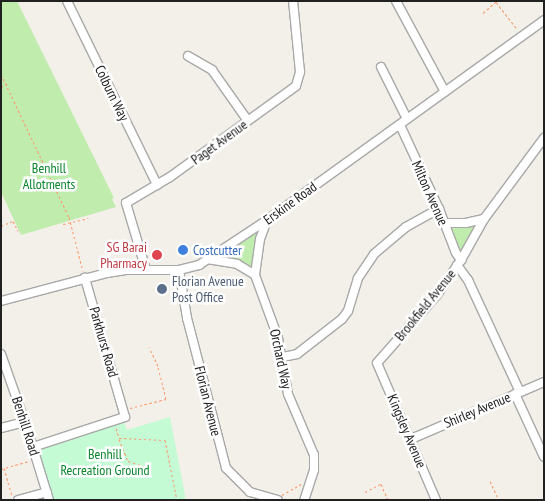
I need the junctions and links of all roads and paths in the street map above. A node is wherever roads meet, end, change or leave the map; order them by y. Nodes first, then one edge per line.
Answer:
1 (67, 1) edge
2 (293, 1) edge
3 (396, 1) edge
4 (496, 2) edge
5 (483, 12) dead end
6 (542, 24) edge
7 (522, 36) junction
8 (188, 56) dead end
9 (381, 67) dead end
10 (1, 74) edge
11 (7, 84) junction
12 (1, 87) edge
13 (445, 92) junction
14 (407, 119) junction
15 (248, 121) junction
16 (400, 125) junction
17 (544, 138) edge
18 (157, 185) junction
19 (439, 209) junction
20 (88, 218) dead end
21 (484, 219) junction
22 (267, 220) junction
23 (70, 222) junction
24 (444, 223) junction
25 (63, 224) dead end
26 (1, 226) edge
27 (18, 231) dead end
28 (208, 259) junction
29 (459, 262) junction
30 (146, 270) junction
31 (180, 270) junction
32 (255, 275) junction
33 (85, 278) junction
34 (1, 301) edge
35 (150, 346) dead end
36 (1, 354) edge
37 (283, 358) junction
38 (377, 363) joint
39 (544, 382) edge
40 (518, 393) junction
41 (122, 406) junction
42 (113, 421) junction
43 (26, 422) junction
44 (1, 428) edge
45 (119, 438) junction
46 (411, 439) junction
47 (33, 447) junction
48 (544, 457) edge
49 (37, 459) junction
50 (148, 467) dead end
51 (2, 468) edge
52 (310, 479) junction
53 (490, 481) dead end
54 (364, 492) dead end
55 (48, 496) edge
56 (277, 499) edge
57 (13, 500) edge
58 (18, 500) edge
59 (178, 500) edge
60 (304, 500) edge
61 (388, 500) edge
62 (436, 500) edge
63 (499, 500) edge

1 - 18 street, Colburn Way
2 - 15 street, Paget Avenue
3 - 13 street
4 - 5 path
4 - 7 path
6 - 7 street, Erskine Road
7 - 13 street, Erskine Road
8 - 15 street
9 - 14 street
10 - 11 path
11 - 12 path
11 - 23 path
13 - 14 street, Erskine Road
14 - 16 street, Erskine Road
15 - 18 street, Paget Avenue
16 - 19 street, Milton Avenue
16 - 22 street, Erskine Road
17 - 21 street, Brookfield Avenue
18 - 30 street, Paget Avenue
19 - 24 street, Milton Avenue
19 - 37 street
20 - 23 path
21 - 24 street
21 - 29 street, Brookfield Avenue
22 - 28 street, Erskine Road
22 - 32 street, Orchard Way
23 - 25 path
23 - 33 path
24 - 29 street, Milton Avenue
26 - 27 path
28 - 31 street, Erskine Road
28 - 32 street
29 - 38 street, Brookfield Avenue
29 - 40 street, Milton Avenue
30 - 31 street, Erskine Road
30 - 33 street, Erskine Road
31 - 56 street, Florian Avenue
32 - 37 street, Orchard Way
33 - 34 street, Erskine Road
33 - 41 street, Parkhurst Road
35 - 41 path
36 - 43 street, Benhill Road
37 - 52 street, Orchard Way
38 - 46 street, Kingsley Avenue
39 - 40 street, Shirley Avenue
40 - 46 street, Shirley Avenue
40 - 48 street, Milton Avenue
41 - 42 street, Parkhurst Road
42 - 45 path
42 - 47 street
43 - 44 street
43 - 47 street, Benhill Road
45 - 50 path
45 - 59 path
46 - 62 street, Kingsley Avenue
47 - 49 street, Benhill Road
49 - 51 path
49 - 55 street, Benhill Road
51 - 57 path
52 - 56 path
52 - 60 street, Orchard Way
53 - 63 path
54 - 61 path
55 - 58 street

